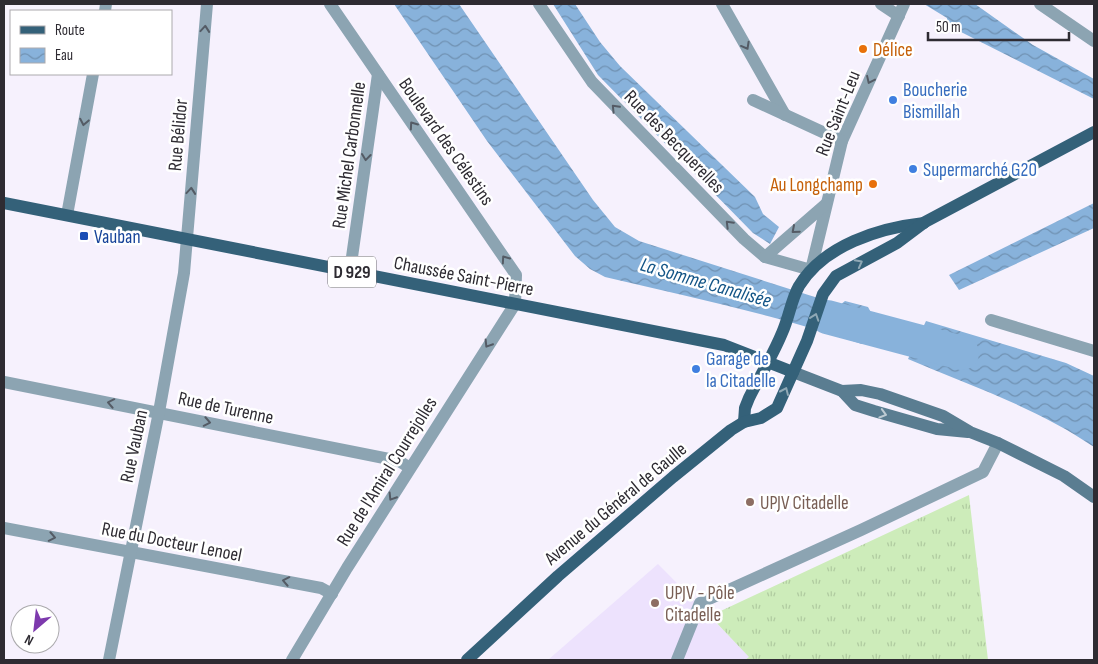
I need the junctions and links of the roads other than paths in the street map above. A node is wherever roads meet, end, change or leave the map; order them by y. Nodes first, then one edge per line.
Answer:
1 (207, 4) edge
2 (330, 4) edge
3 (539, 4) edge
4 (722, 4) edge
5 (881, 4) edge
6 (904, 4) edge
7 (1040, 4) edge
8 (899, 16) junction
9 (1094, 41) edge
10 (378, 74) junction
11 (93, 75) edge
12 (753, 100) dead end
13 (785, 115) junction
14 (1094, 132) edge
15 (842, 141) junction
16 (4, 203) edge
17 (826, 204) junction
18 (67, 215) junction
19 (925, 222) junction
20 (188, 239) junction
21 (765, 257) junction
22 (811, 270) junction
23 (350, 271) junction
24 (515, 304) junction
25 (991, 320) dead end
26 (1094, 351) edge
27 (767, 362) junction
28 (793, 372) junction
29 (4, 382) edge
30 (842, 391) junction
31 (159, 412) junction
32 (744, 422) junction
33 (970, 432) junction
34 (998, 443) junction
35 (410, 468) junction
36 (1094, 497) edge
37 (4, 528) edge
38 (130, 552) junction
39 (332, 594) junction
40 (109, 660) edge
41 (292, 660) edge
42 (467, 660) edge
43 (677, 660) edge

20 -> 1 street, Rue Bélidor
2 - 10 street, Boulevard des Célestins
21 -> 3 street, Rue des Becquerelles
4 -> 13 street
5 - 8 street
6 - 8 street, Rue Saint-Leu
7 - 9 street
8 -> 15 street, Rue Saint-Leu
10 -> 23 street, Rue Michel Carbonnelle
24 -> 10 street, Boulevard des Célestins
11 -> 18 street
12 - 13 street
13 - 15 street
14 - 19 main road
15 - 17 street, Rue Saint-Leu
16 - 18 main road, Chaussée Saint-Pierre / D 929
17 -> 21 street
17 - 22 street, Rue Saint-Leu
18 - 20 main road, Chaussée Saint-Pierre / D 929
19 - 22 main road
28 -> 19 main road, Avenue du Général de Gaulle
20 - 23 main road, Chaussée Saint-Pierre / D 929
20 - 31 street, Rue Vauban
21 - 22 street, Rue des Becquerelles
22 - 27 main road
23 - 24 main road, Chaussée Saint-Pierre / D 929
24 - 27 main road, Chaussée Saint-Pierre / D 929
24 -> 35 street, Rue de l'Amiral Courrejolles
25 - 26 street
27 - 28 main road, D 929
27 - 32 main road
28 - 30 street, D 929
32 -> 28 main road, Avenue du Général de Gaulle
31 -> 29 street, Rue de Turenne
30 - 33 street
30 -> 33 street
31 -> 35 street, Rue de Turenne
31 - 38 street, Rue Vauban
32 - 42 main road, Avenue du Général de Gaulle
33 - 34 street
34 - 36 street
34 - 43 street
35 -> 39 street, Rue de l'Amiral Courrejolles
37 -> 38 street, Rue du Docteur Lenoel
39 -> 38 street, Rue du Docteur Lenoel
38 - 40 street, Rue Vauban
39 - 41 street, Rue de l'Amiral Courrejolles

